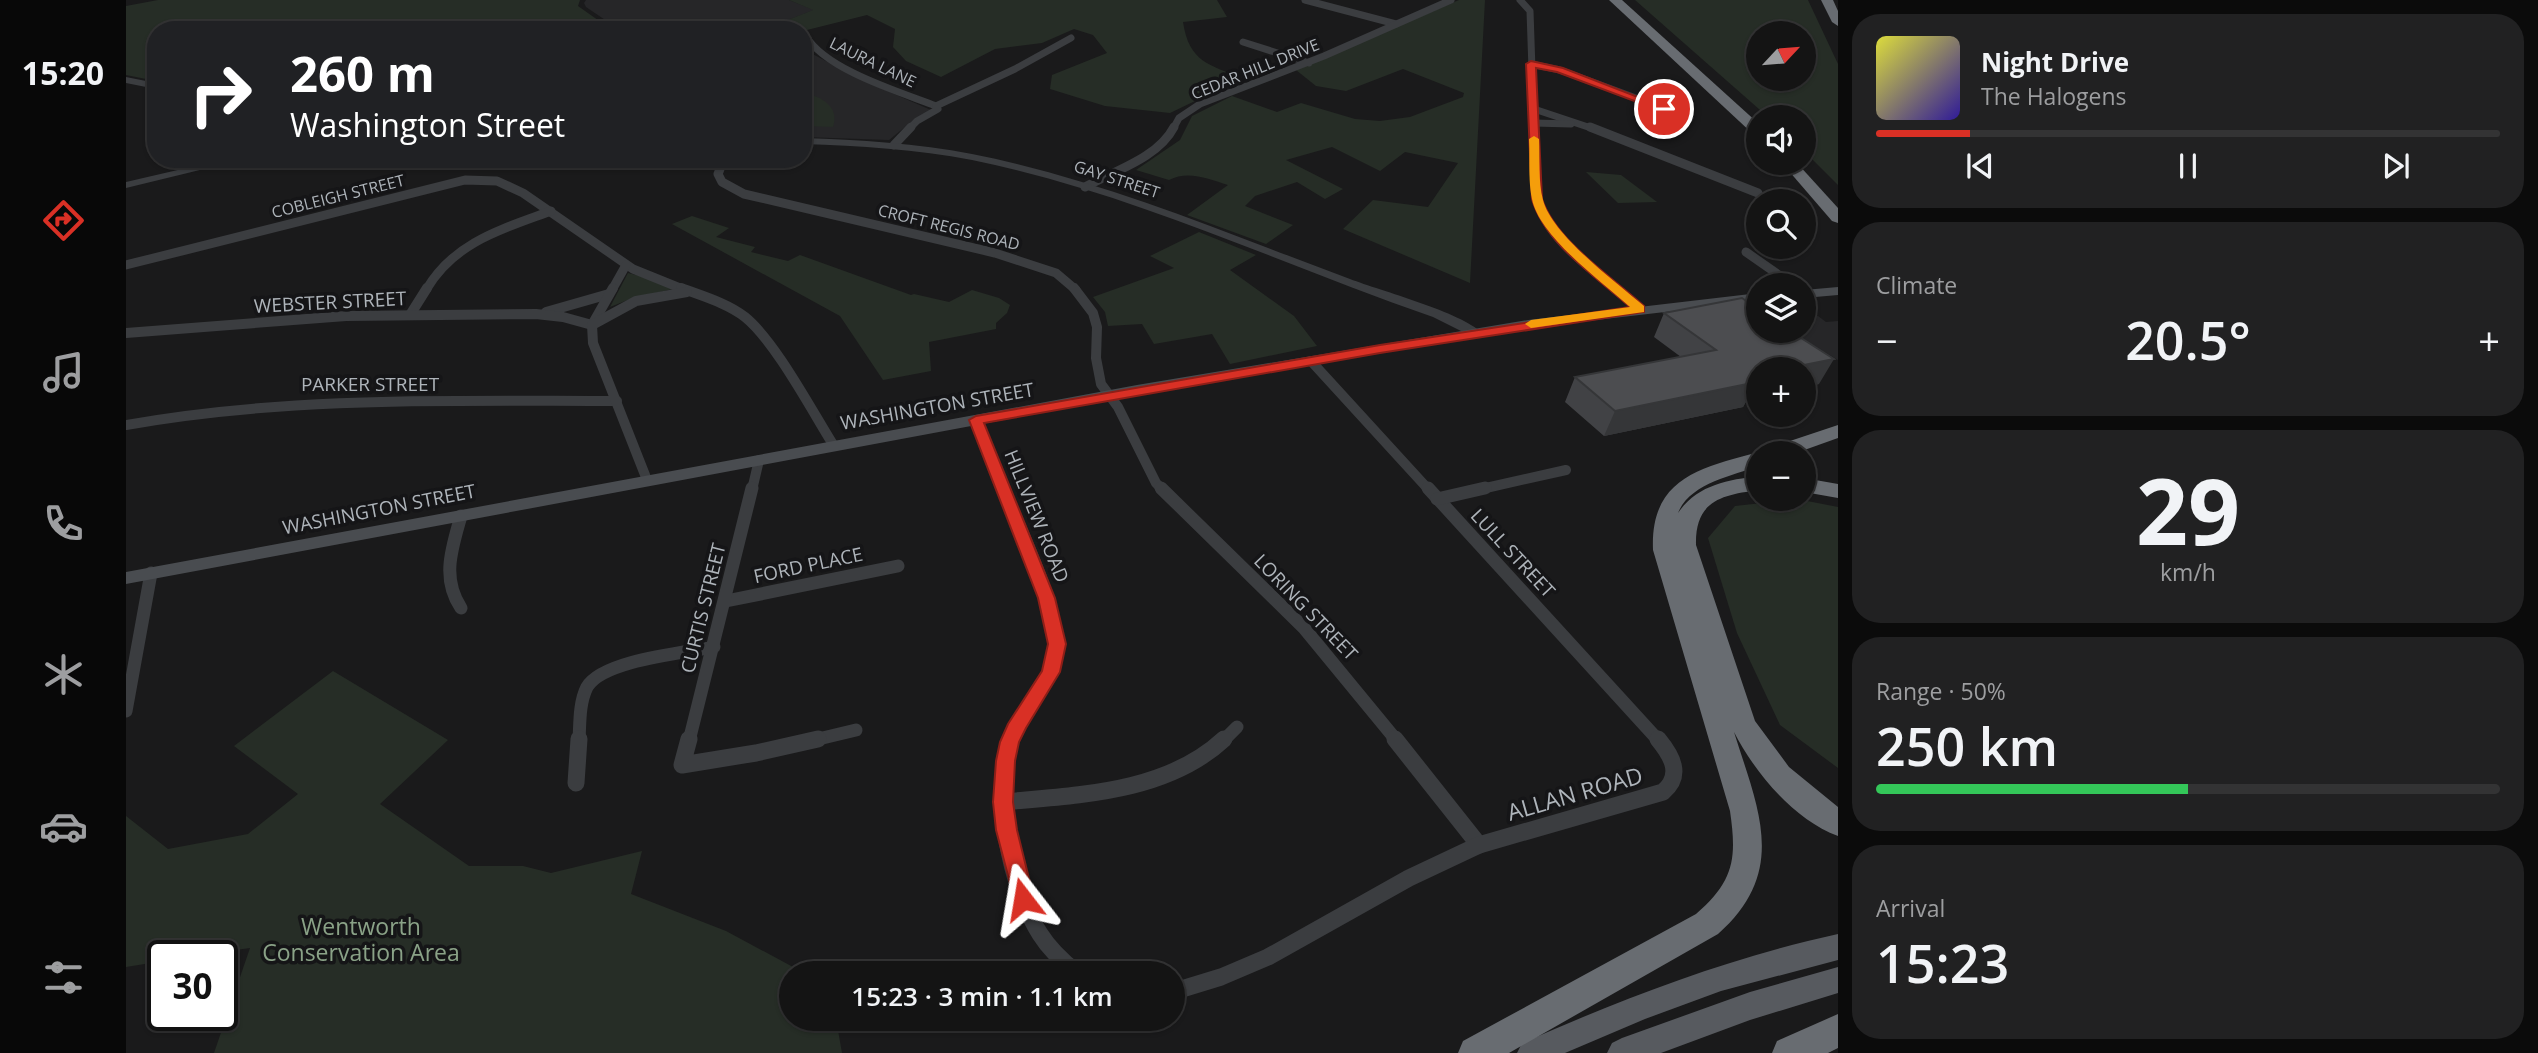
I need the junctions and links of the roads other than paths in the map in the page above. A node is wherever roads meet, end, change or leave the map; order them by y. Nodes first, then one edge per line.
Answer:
1 (1305, 0) edge
2 (1451, 0) edge
3 (1520, 0) edge
4 (1615, 0) edge
5 (1827, 0) edge
6 (1838, 22) edge
7 (1396, 24) junction
8 (1071, 38) dead end
9 (1243, 42) dead end
10 (812, 48) edge
11 (1309, 63) junction
12 (1531, 64) junction
13 (126, 79) edge
14 (147, 84) edge
15 (936, 106) junction
16 (1534, 109) junction
17 (1690, 118) dead end
18 (1746, 120) edge
19 (1534, 123) junction
20 (1582, 125) junction
21 (812, 141) edge
22 (894, 145) junction
23 (201, 168) edge
24 (720, 168) edge
25 (1800, 175) edge
26 (126, 185) edge
27 (1086, 187) junction
28 (1748, 189) edge
29 (551, 211) junction
30 (1838, 218) edge
31 (1756, 259) edge
32 (126, 265) edge
33 (626, 265) junction
34 (1776, 273) edge
35 (1838, 291) edge
36 (693, 292) junction
37 (1816, 293) edge
38 (609, 294) junction
39 (1746, 298) edge
40 (1407, 304) junction
41 (1640, 309) junction
42 (536, 314) junction
43 (410, 316) junction
44 (592, 325) junction
45 (126, 333) edge
46 (1476, 333) junction
47 (1460, 336) junction
48 (1311, 360) junction
49 (1109, 395) junction
50 (617, 401) junction
51 (976, 420) junction
52 (126, 425) edge
53 (1838, 431) edge
54 (1810, 441) edge
55 (834, 446) junction
56 (759, 460) junction
57 (1746, 464) edge
58 (1566, 470) dead end
59 (647, 480) junction
60 (1746, 484) edge
61 (1816, 487) edge
62 (1838, 491) edge
63 (1437, 499) junction
64 (461, 516) junction
65 (898, 566) dead end
66 (151, 573) junction
67 (126, 578) edge
68 (726, 601) junction
69 (461, 608) dead end
70 (714, 647) junction
71 (126, 711) edge
72 (1237, 727) dead end
73 (856, 730) dead end
74 (1675, 777) joint
75 (576, 783) dead end
76 (1003, 802) junction
77 (1838, 823) edge
78 (1479, 845) junction
79 (1838, 947) edge
80 (1064, 961) edge
81 (1838, 980) edge
82 (1185, 988) edge
83 (1838, 1031) edge
84 (1475, 1053) edge
85 (1532, 1053) edge
86 (1622, 1053) edge
87 (1789, 1053) edge

1 - 7 street
2 - 7 street, CEDAR HILL DRIVE
3 - 12 street
4 - 18 highway
5 - 6 highway
7 - 11 street, CEDAR HILL DRIVE
8 - 15 street
9 - 11 street
10 - 15 street, LAURA LANE
11 - 27 street, CEDAR HILL DRIVE
12 - 16 street
12 - 17 street
13 - 14 street
15 - 22 street
16 - 19 street
16 - 20 street
19 - 20 street
19 - 41 street
20 - 28 street
21 - 22 street, GAY STREET
22 - 27 street, GAY STREET
23 - 26 street
24 - 49 street, CROFT REGIS ROAD
25 - 30 highway
27 - 40 street, GAY STREET
29 - 32 street, COBLEIGH STREET
29 - 33 street, COBLEIGH STREET
29 - 43 street
31 - 34 street
33 - 36 street, COBLEIGH STREET
33 - 38 street
35 - 37 main road
36 - 44 street
36 - 55 street, COBLEIGH STREET
38 - 42 street, WEBSTER STREET
38 - 44 street
39 - 41 main road, WASHINGTON STREET
40 - 46 street, GAY STREET
40 - 47 street, GAY STREET
41 - 46 main road, WASHINGTON STREET
42 - 43 street, WEBSTER STREET
42 - 44 street, WEBSTER STREET
43 - 45 street, WEBSTER STREET
44 - 50 street
46 - 47 main road, WASHINGTON STREET
47 - 48 main road, WASHINGTON STREET
48 - 49 main road, WASHINGTON STREET
48 - 63 street, LULL STREET
49 - 51 main road, WASHINGTON STREET
49 - 78 street, LORING STREET
50 - 52 street, PARKER STREET
50 - 59 street
51 - 55 main road, WASHINGTON STREET
51 - 76 street, HILLVIEW ROAD
53 - 54 highway
55 - 56 main road, WASHINGTON STREET
56 - 59 main road, WASHINGTON STREET
56 - 68 street, CURTIS STREET
57 - 84 highway
58 - 63 street
59 - 64 main road, WASHINGTON STREET
60 - 77 highway
61 - 62 highway
63 - 74 street, LULL STREET
64 - 66 main road, WASHINGTON STREET
64 - 69 street
65 - 68 street, FORD PLACE
66 - 67 main road, WASHINGTON STREET
66 - 71 street
68 - 70 street, CURTIS STREET
70 - 73 street, CURTIS STREET
70 - 75 street
72 - 76 street
74 - 78 street, ALLAN ROAD
76 - 80 street, HILLVIEW ROAD
78 - 82 street
79 - 85 main road
81 - 86 main road
83 - 87 highway

